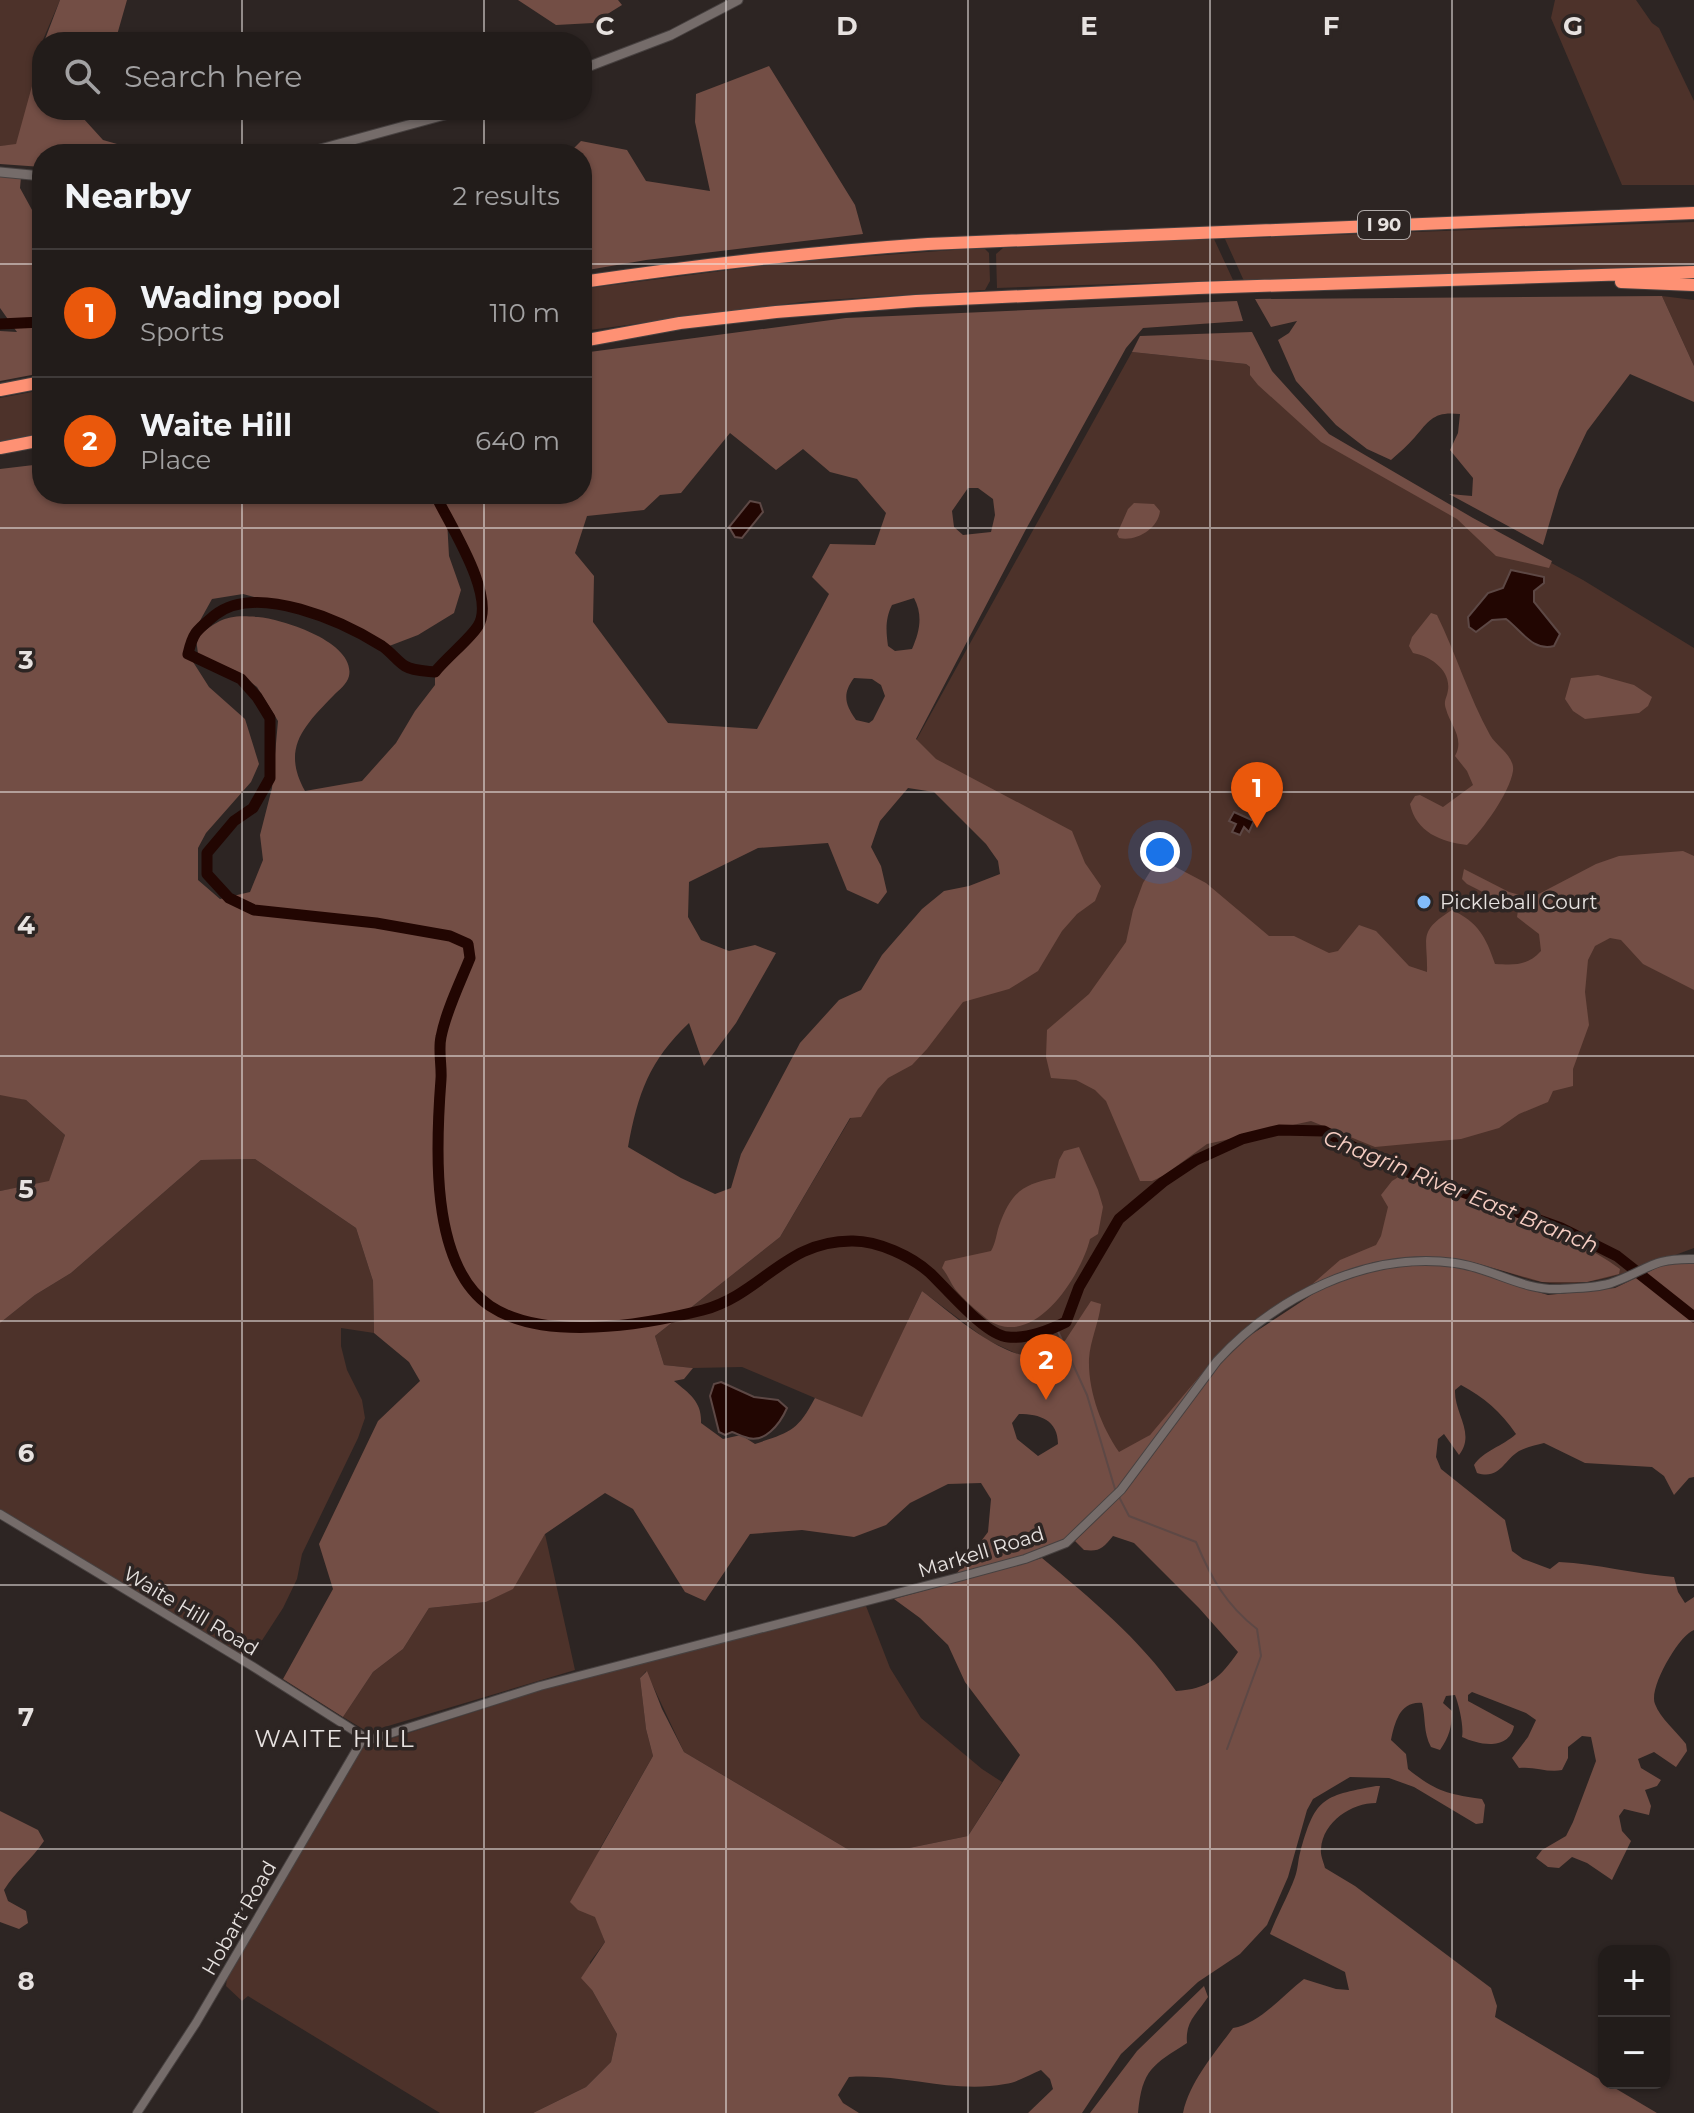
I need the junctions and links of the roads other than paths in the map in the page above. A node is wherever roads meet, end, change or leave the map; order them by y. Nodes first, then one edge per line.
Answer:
1 (738, 0) edge
2 (592, 65) edge
3 (426, 120) edge
4 (339, 144) edge
5 (0, 172) edge
6 (32, 175) edge
7 (1694, 206) edge
8 (1694, 213) edge
9 (1548, 218) junction
10 (1694, 272) edge
11 (1490, 279) junction
12 (592, 281) edge
13 (1694, 285) edge
14 (592, 339) edge
15 (32, 384) edge
16 (0, 390) edge
17 (32, 442) edge
18 (0, 448) edge
19 (1694, 1259) edge
20 (0, 1514) edge
21 (364, 1737) junction
22 (137, 2113) edge

1 - 2 main road
3 - 4 main road
5 - 6 main road
7 - 9 highway
8 - 9 highway, I 90
9 - 12 highway, I 90
10 - 11 highway
11 - 13 highway
11 - 14 highway
15 - 16 highway
17 - 18 highway
19 - 21 street, Markell Road
20 - 21 street, Waite Hill Road
21 - 22 street, Hobart Road

